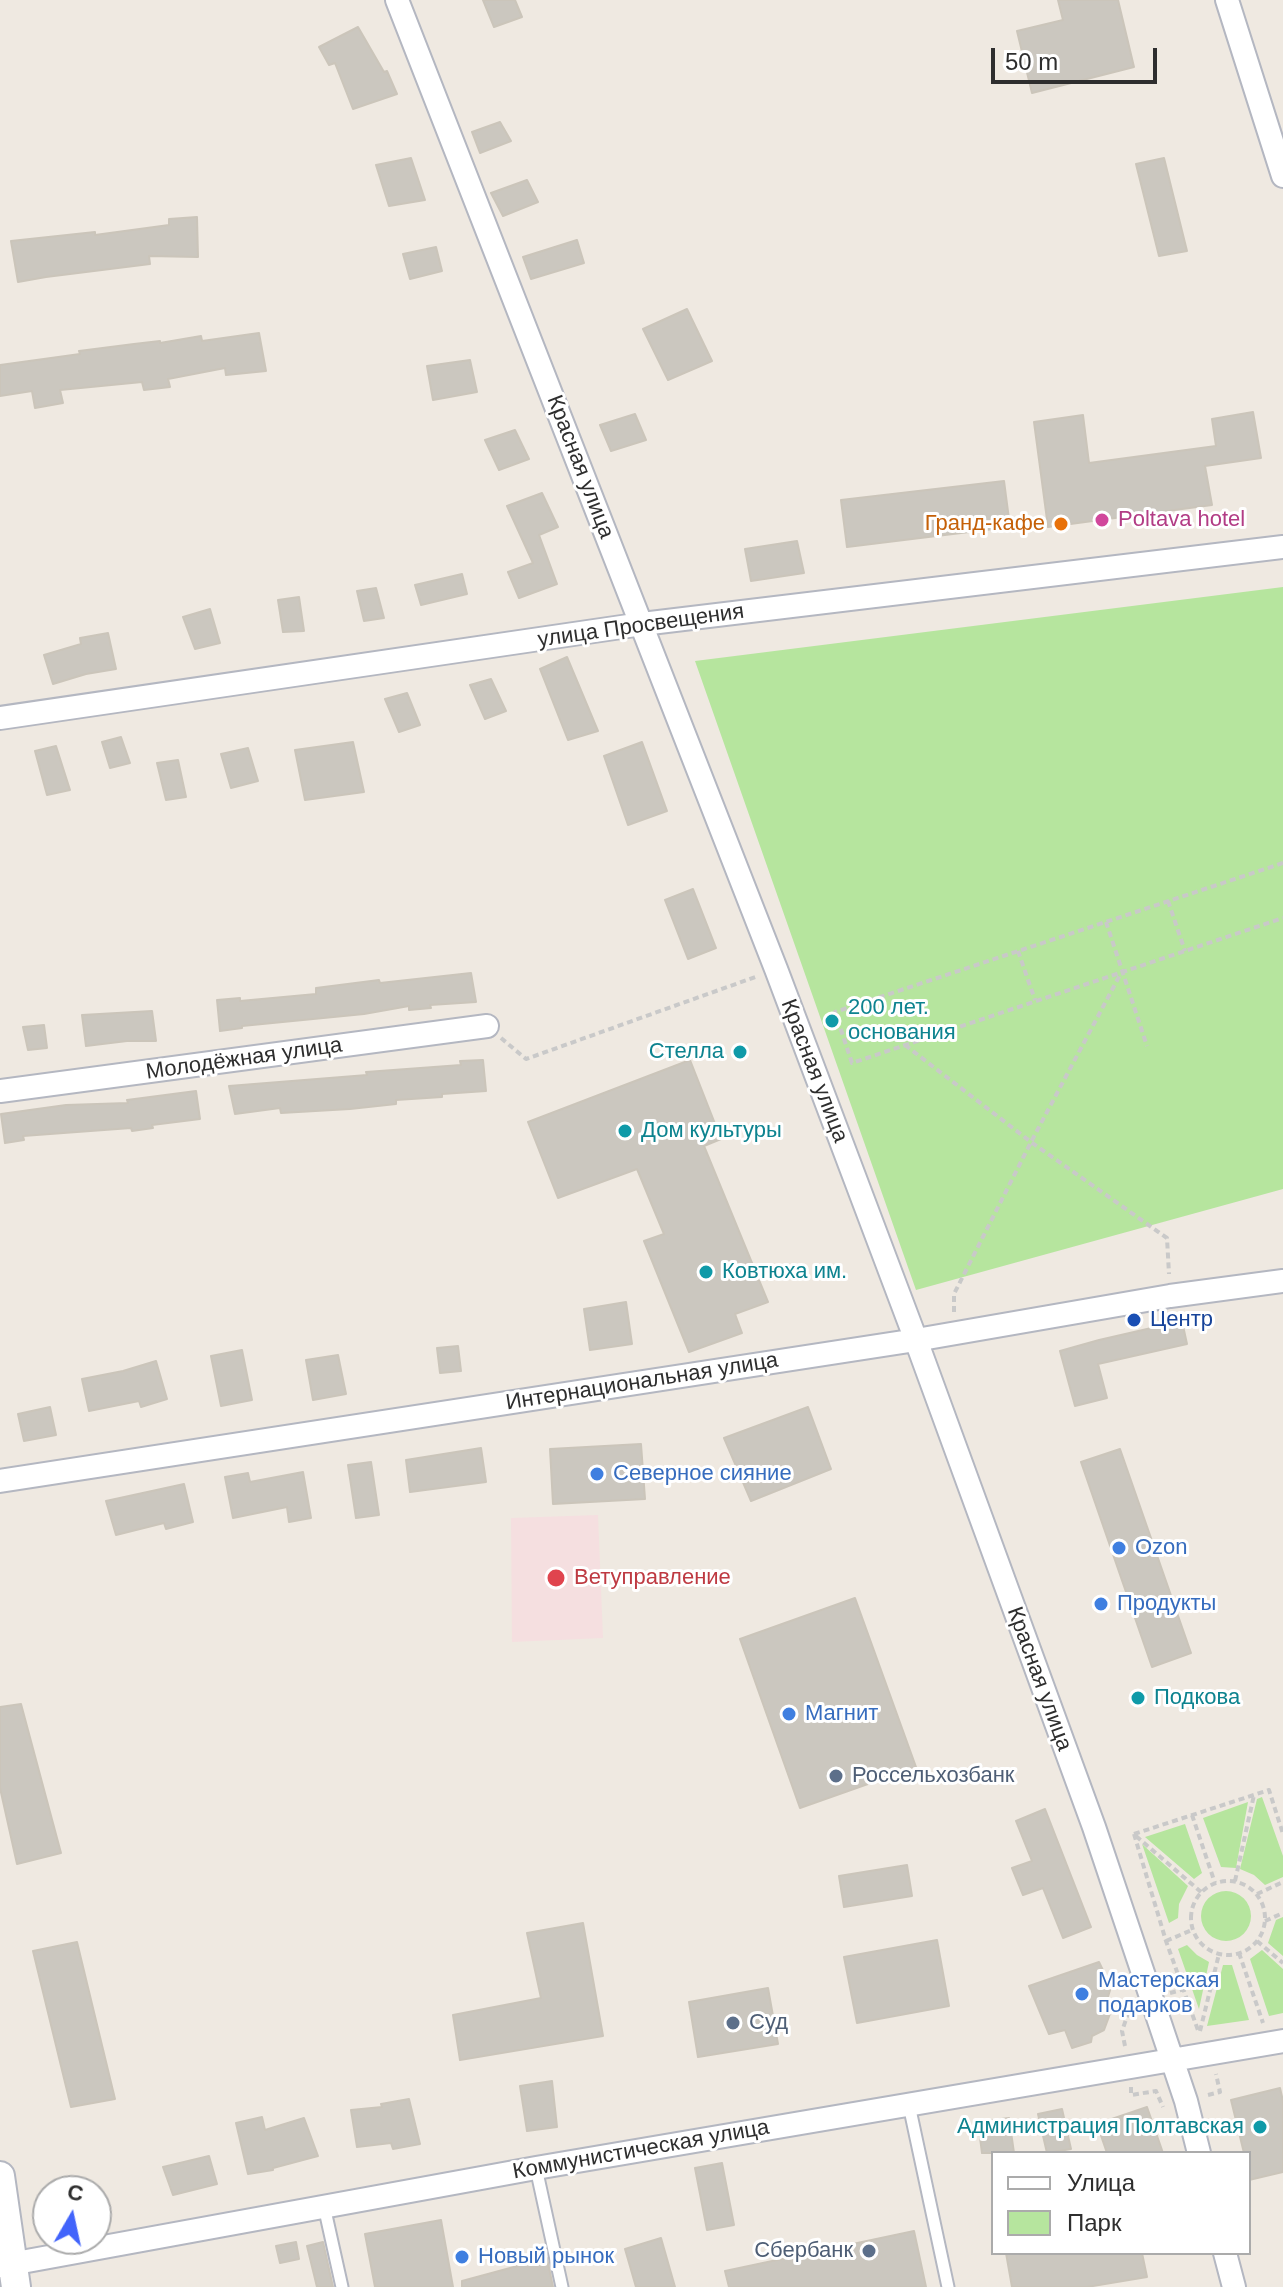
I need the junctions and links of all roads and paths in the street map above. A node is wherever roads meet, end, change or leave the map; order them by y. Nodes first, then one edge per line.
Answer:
1 (397, 0) edge
2 (1227, 0) edge
3 (1283, 176) edge
4 (1283, 547) edge
5 (642, 624) junction
6 (0, 718) edge
7 (1283, 863) edge
8 (1168, 901) junction
9 (1283, 918) edge
10 (1106, 922) junction
11 (1018, 951) junction
12 (1185, 951) junction
13 (776, 969) junction
14 (1123, 971) junction
15 (1035, 1000) junction
16 (487, 1026) joint
17 (905, 1045) junction
18 (1147, 1046) dead end
19 (0, 1091) edge
20 (1031, 1142) junction
21 (1283, 1281) edge
22 (1170, 1296) junction
23 (955, 1333) junction
24 (916, 1340) junction
25 (0, 1481) edge
26 (1254, 1795) junction
27 (1192, 1815) junction
28 (1134, 1834) junction
29 (1283, 1834) edge
30 (1235, 1881) junction
31 (1283, 1882) edge
32 (1215, 1883) junction
33 (1201, 1892) junction
34 (1257, 1894) junction
35 (1283, 1913) edge
36 (1265, 1921) junction
37 (1192, 1930) junction
38 (1166, 1941) junction
39 (1257, 1941) junction
40 (1239, 1953) junction
41 (1219, 1954) junction
42 (1283, 1963) edge
43 (1263, 2023) dead end
44 (1283, 2041) edge
45 (1172, 2060) junction
46 (909, 2105) junction
47 (1198, 2151) edge
48 (536, 2168) junction
49 (0, 2176) edge
50 (324, 2206) junction
51 (1226, 2255) edge
52 (9, 2272) edge
53 (342, 2287) edge
54 (562, 2287) edge
55 (948, 2287) edge
56 (1234, 2287) edge

1 - 5 street, Красная улица
2 - 3 street
4 - 5 street, улица Просвещения
5 - 6 street, улица Просвещения
5 - 13 street, Красная улица
7 - 8 path
8 - 10 path
8 - 12 path
9 - 12 path
10 - 11 path
10 - 14 path
11 - 15 path
11 - 17 path
12 - 14 path
13 - 16 path
13 - 24 street, Красная улица
14 - 15 path
14 - 18 path
14 - 20 path
15 - 17 path
16 - 19 street, Молодёжная улица
17 - 20 path
20 - 22 path
20 - 23 path
21 - 22 street, Интернациональная улица
22 - 23 street, Интернациональная улица
23 - 24 street, Интернациональная улица
24 - 25 street, Интернациональная улица
24 - 45 street, Красная улица
26 - 27 path
26 - 29 path
26 - 30 path
27 - 28 path
27 - 32 path
28 - 33 path
28 - 38 path
30 - 32 path
30 - 34 path
31 - 34 path
32 - 33 path
33 - 37 path
34 - 36 path
35 - 36 path
36 - 39 path
37 - 38 path
37 - 41 path
38 - 41 path
39 - 40 path
39 - 42 path
40 - 41 path
40 - 43 path
44 - 45 street, Коммунистическая улица
45 - 46 street, Коммунистическая улица
45 - 47 street, Красная улица
46 - 48 street, Коммунистическая улица
46 - 55 lane
48 - 50 street, Коммунистическая улица
48 - 54 lane
49 - 52 street
50 - 52 street, Коммунистическая улица
50 - 53 lane
51 - 56 street

